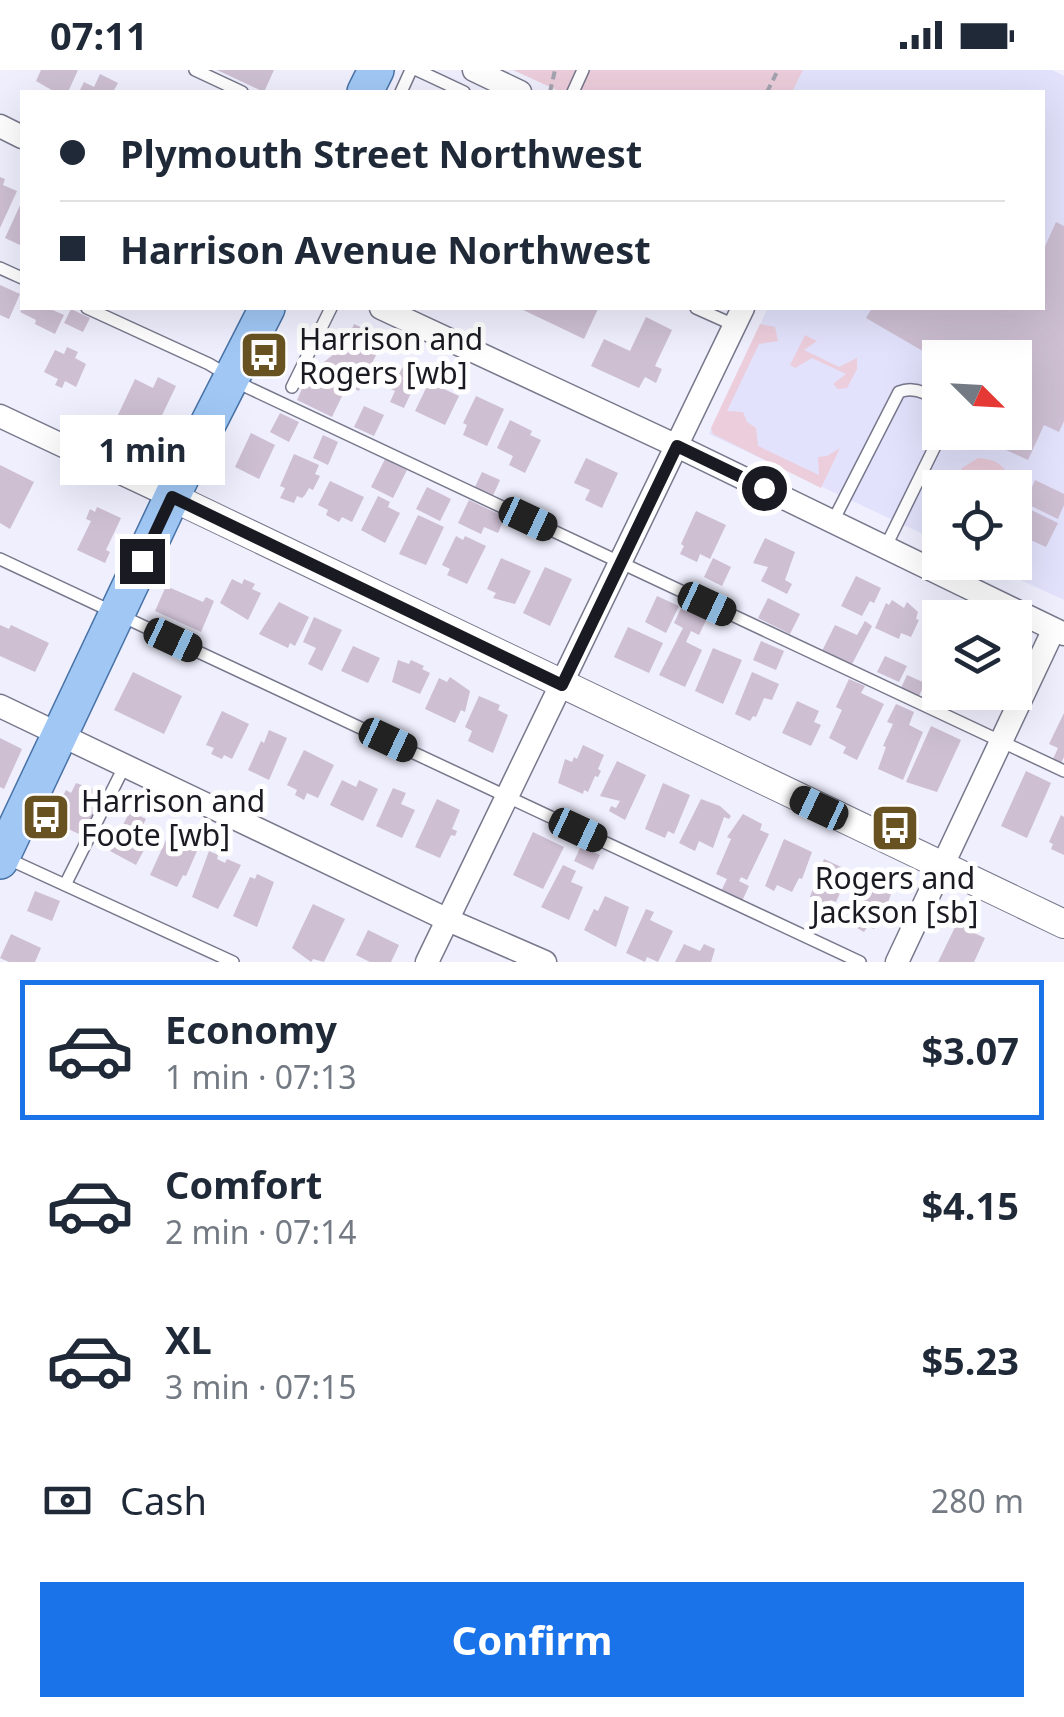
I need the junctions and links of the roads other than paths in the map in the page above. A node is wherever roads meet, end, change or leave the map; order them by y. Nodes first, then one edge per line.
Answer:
1 (195, 70) edge
2 (414, 70) edge
3 (474, 70) edge
4 (238, 90) edge
5 (460, 90) edge
6 (516, 90) edge
7 (90, 310) edge
8 (266, 310) edge
9 (330, 310) edge
10 (385, 310) edge
11 (706, 310) edge
12 (738, 316) edge
13 (232, 380) junction
14 (292, 387) dead end
15 (922, 392) edge
16 (0, 416) edge
17 (677, 446) junction
18 (933, 450) edge
19 (172, 497) junction
20 (833, 521) junction
21 (886, 546) junction
22 (0, 559) edge
23 (620, 562) junction
24 (118, 614) junction
25 (1059, 631) edge
26 (562, 685) junction
27 (0, 706) edge
28 (60, 734) junction
29 (1002, 742) junction
30 (125, 765) junction
31 (1064, 772) edge
32 (508, 797) junction
33 (1, 858) edge
34 (942, 866) junction
35 (64, 885) junction
36 (448, 920) junction
37 (1064, 924) edge
38 (233, 962) edge
39 (428, 962) edge
40 (545, 962) edge
41 (860, 962) edge
42 (897, 962) edge

1 - 4 lane
2 - 5 lane
3 - 6 street
7 - 13 lane
8 - 13 main road
9 - 14 lane
10 - 17 street
11 - 12 lane
12 - 17 street
13 - 19 main road
13 - 23 lane
15 - 20 lane
16 - 19 street
17 - 20 street
17 - 23 street
18 - 21 lane
19 - 24 main road
19 - 26 street
20 - 21 street
21 - 25 street
22 - 24 lane
23 - 26 street
23 - 29 lane
24 - 28 main road
24 - 32 lane
25 - 29 street
26 - 32 street
26 - 34 street
27 - 28 street
28 - 30 street
28 - 33 main road
29 - 31 lane
29 - 34 street
30 - 35 lane
30 - 36 street
32 - 36 street
32 - 41 lane
33 - 35 lane
34 - 37 street
34 - 42 street
35 - 38 lane
36 - 39 street
36 - 40 street

